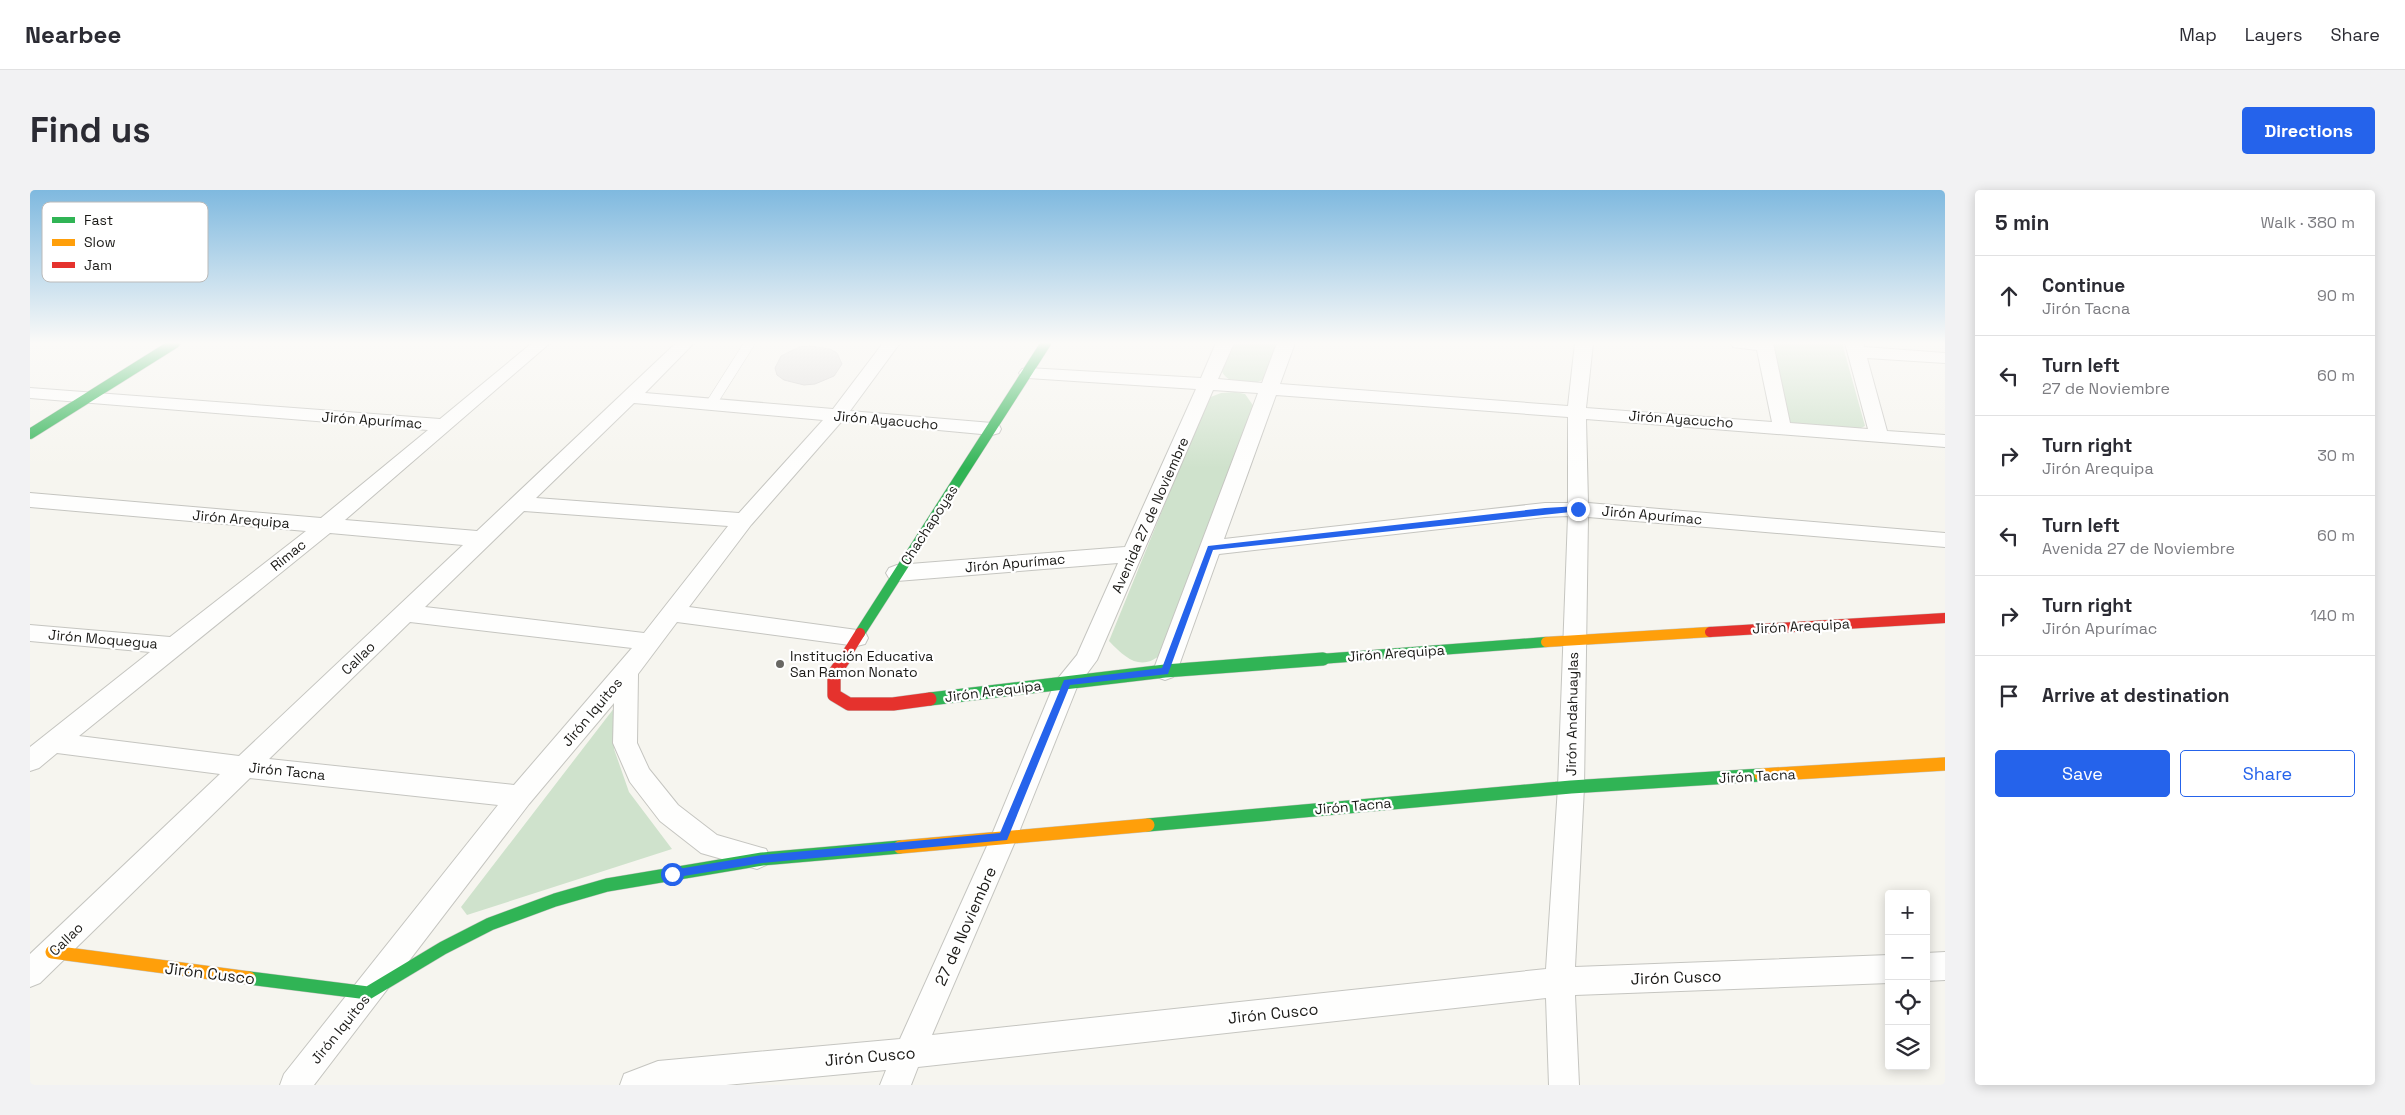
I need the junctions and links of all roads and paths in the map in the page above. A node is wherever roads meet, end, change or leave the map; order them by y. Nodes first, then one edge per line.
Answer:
1 (1208, 384) edge
2 (109, 385) edge
3 (490, 385) edge
4 (643, 385) edge
5 (723, 385) edge
6 (861, 385) edge
7 (1020, 385) edge
8 (1217, 385) edge
9 (1271, 385) edge
10 (1580, 385) edge
11 (1773, 385) edge
12 (1865, 385) edge
13 (74, 386) dead end
14 (1269, 389) junction
15 (630, 397) junction
16 (44, 398) edge
17 (88, 398) junction
18 (710, 404) junction
19 (1577, 411) junction
20 (838, 416) junction
21 (444, 425) junction
22 (1782, 427) junction
23 (992, 429) junction
24 (30, 434) edge
25 (1879, 435) junction
26 (1945, 440) edge
27 (30, 500) edge
28 (519, 504) junction
29 (1578, 509) junction
30 (744, 520) junction
31 (324, 527) junction
32 (482, 539) junction
33 (1945, 540) edge
34 (1210, 548) junction
35 (1133, 554) junction
36 (898, 572) junction
37 (405, 613) junction
38 (672, 613) junction
39 (1945, 618) edge
40 (30, 633) edge
41 (857, 638) junction
42 (1574, 640) junction
43 (650, 642) junction
44 (175, 646) junction
45 (1165, 671) junction
46 (626, 672) junction
47 (1067, 682) junction
48 (849, 704) joint
49 (55, 743) junction
50 (30, 762) edge
51 (1945, 764) edge
52 (245, 767) junction
53 (1571, 787) junction
54 (520, 796) junction
55 (1004, 837) junction
56 (762, 859) junction
57 (52, 952) junction
58 (1945, 966) edge
59 (1930, 967) edge
60 (1885, 969) edge
61 (30, 973) edge
62 (1560, 982) junction
63 (368, 993) junction
64 (909, 1053) junction
65 (646, 1081) edge
66 (295, 1085) edge
67 (895, 1085) edge
68 (1564, 1085) edge

1 - 35 street, Avenida 27 de Noviembre
2 - 17 street
3 - 21 street, Rimac
4 - 15 street, Callao
5 - 18 lane
6 - 20 street, Jirón Iquitos
7 - 23 street, Chachapoyas
8 - 14 street, Jirón Ayacucho
9 - 14 street
10 - 19 street, Jirón Andahuaylas
11 - 22 street
12 - 25 street
13 - 16 street
14 - 19 street, Jirón Ayacucho
14 - 34 street
15 - 18 street, Jirón Ayacucho
15 - 28 street, Callao
16 - 17 street, Jirón Apurímac
17 - 21 street, Jirón Apurímac
17 - 24 street
18 - 20 street, Jirón Ayacucho
19 - 22 street, Jirón Ayacucho
19 - 29 street, Jirón Andahuaylas
20 - 23 street, Jirón Ayacucho
20 - 30 street, Jirón Iquitos
21 - 31 street, Rimac
22 - 25 street, Jirón Ayacucho
23 - 36 street, Chachapoyas
25 - 26 street, Jirón Ayacucho
27 - 31 street, Jirón Arequipa
28 - 30 street
28 - 32 street, Callao
29 - 33 street, Jirón Apurímac
29 - 34 street, Jirón Apurímac
29 - 42 street, Jirón Andahuaylas
30 - 38 street, Jirón Iquitos
31 - 32 street, Jirón Arequipa
31 - 44 street, Rimac
32 - 37 street, Callao
34 - 45 street
35 - 36 street, Jirón Apurímac
35 - 47 street, Avenida 27 de Noviembre
36 - 41 street, Chachapoyas
37 - 43 street
37 - 52 street, Callao
38 - 41 street
38 - 43 street, Jirón Iquitos
39 - 42 street, Jirón Arequipa
40 - 44 street, Jirón Moquegua
41 - 48 street, Chachapoyas
42 - 45 street, Jirón Arequipa
42 - 53 street, Jirón Andahuaylas
43 - 46 street, Jirón Iquitos
44 - 49 street, Rimac
45 - 47 street, Jirón Arequipa
46 - 54 street, Jirón Iquitos
46 - 56 street, Jirón Tacna
47 - 48 street, Jirón Arequipa
47 - 55 street, 27 de Noviembre
49 - 50 street, Rimac
49 - 52 street, Jirón Tacna
51 - 53 street, Jirón Tacna
52 - 54 street, Jirón Tacna
52 - 57 street, Callao
53 - 55 street, Jirón Tacna
53 - 62 street, Jirón Andahuaylas
54 - 63 street, Jirón Iquitos
55 - 56 street, Jirón Tacna
55 - 64 street, 27 de Noviembre
56 - 63 street, Jirón Tacna
57 - 61 street, Callao
57 - 63 street, Jirón Cusco
58 - 59 street
60 - 62 street, Jirón Cusco
62 - 64 street, Jirón Cusco
62 - 68 street, Jirón Andahuaylas
63 - 66 street, Jirón Iquitos
64 - 65 street, Jirón Cusco
64 - 67 street, 27 de Noviembre

